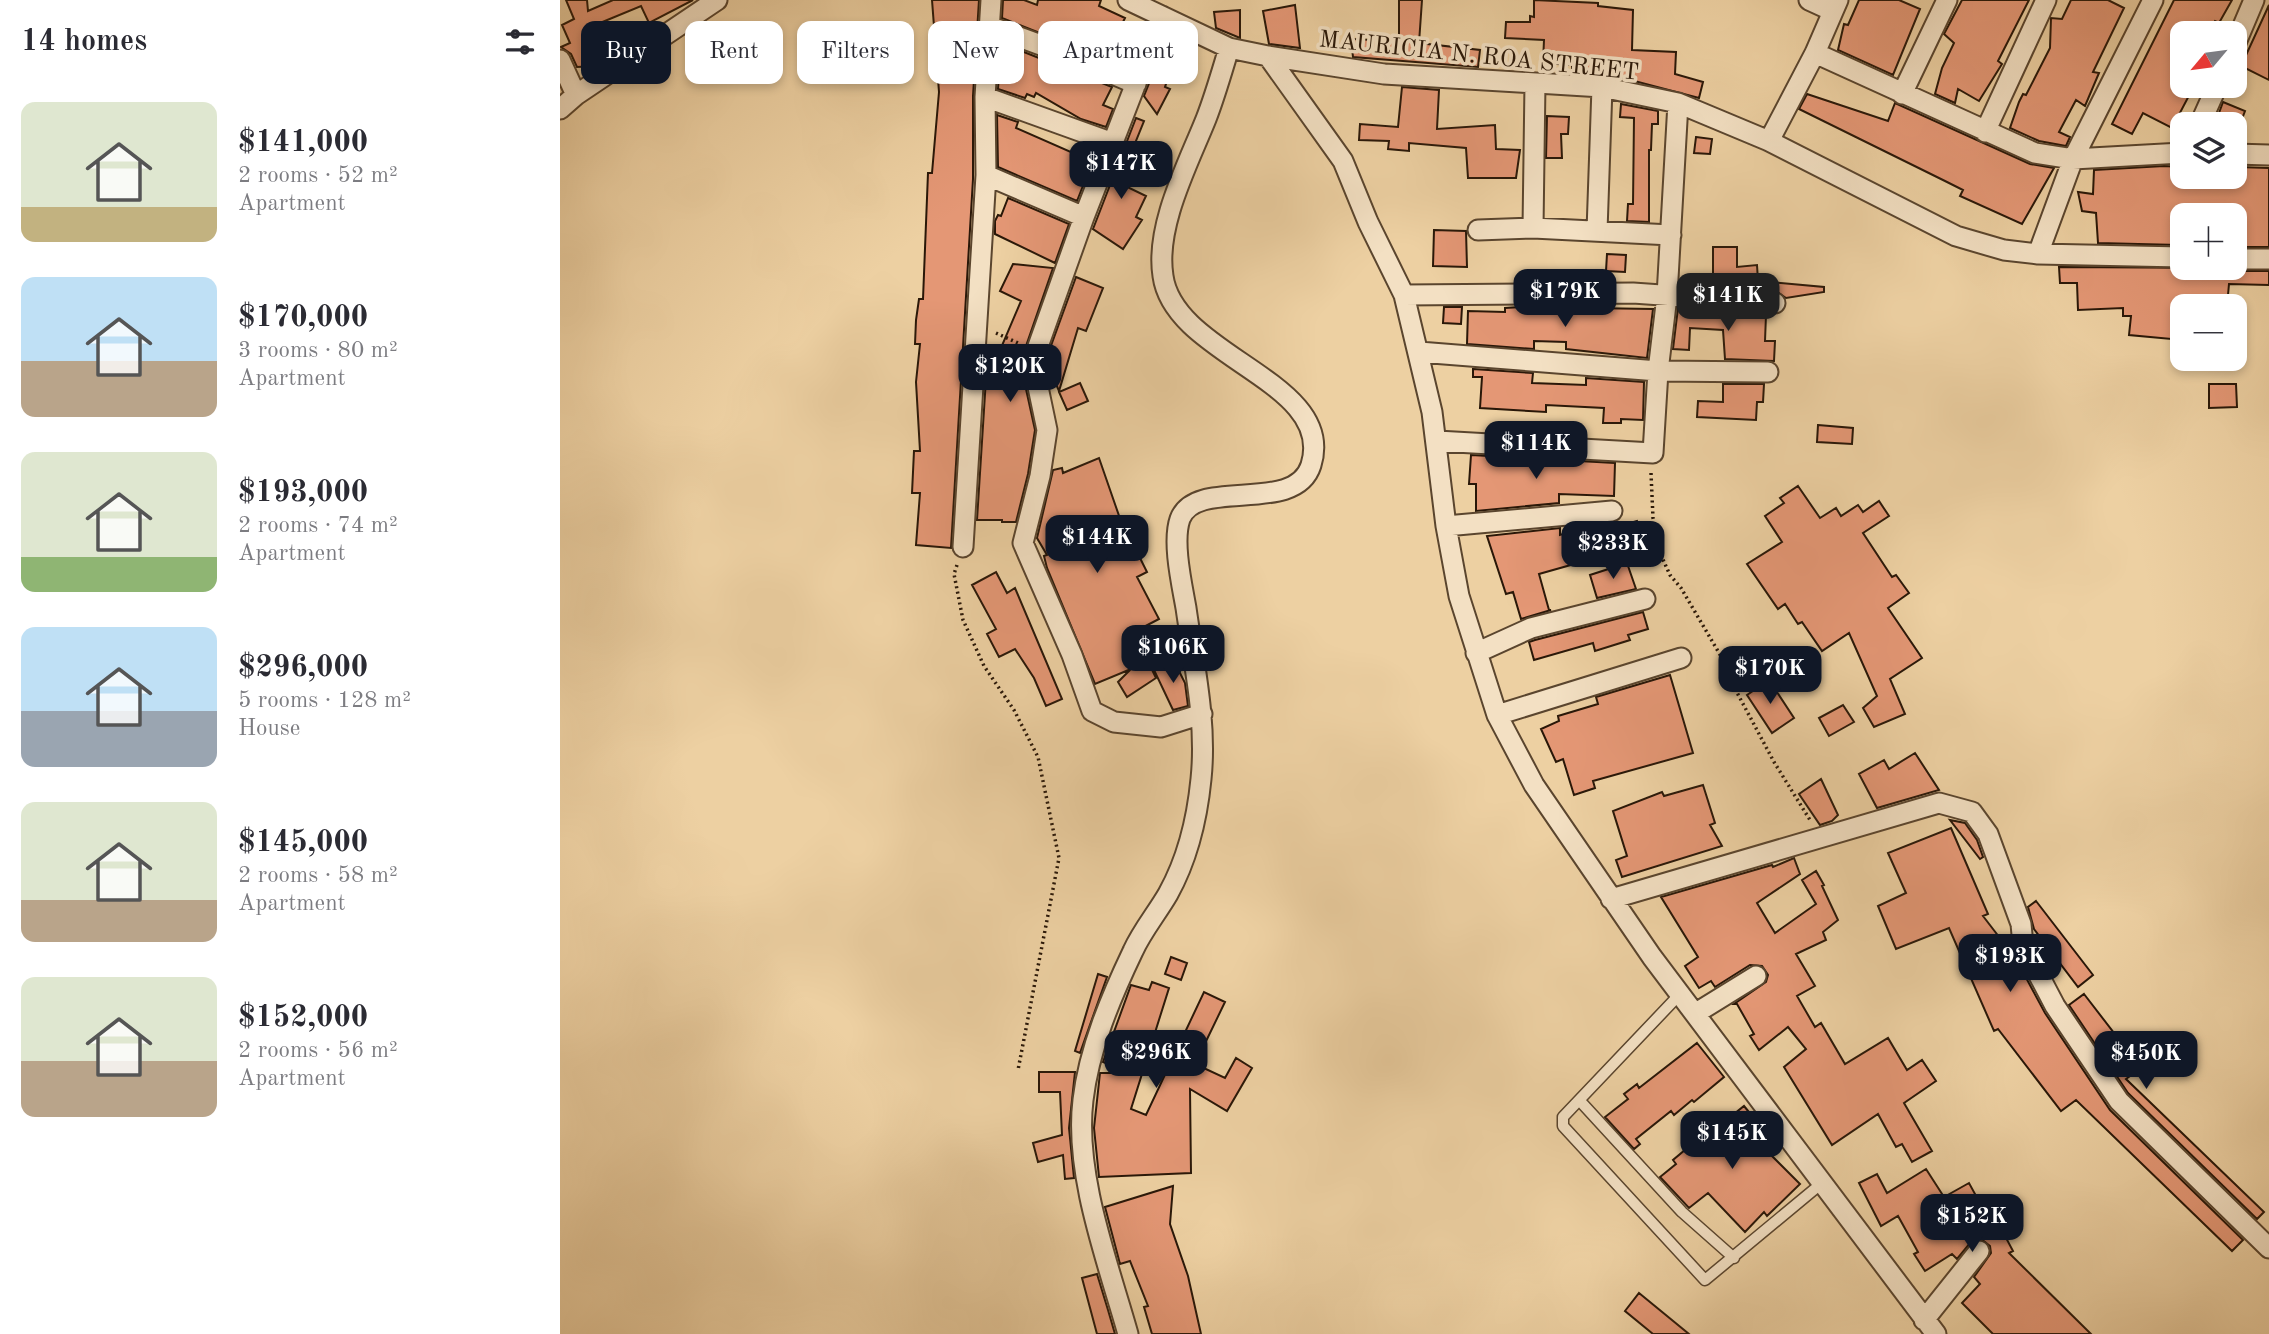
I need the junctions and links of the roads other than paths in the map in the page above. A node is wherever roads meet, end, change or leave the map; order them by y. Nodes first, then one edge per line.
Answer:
1 (717, 0) edge
2 (991, 0) edge
3 (1128, 0) edge
4 (1809, 0) edge
5 (1947, 0) edge
6 (2046, 0) edge
7 (2153, 0) edge
8 (2254, 0) edge
9 (1835, 6) edge
10 (1162, 16) junction
11 (989, 21) edge
12 (1160, 21) edge
13 (2245, 21) edge
14 (1229, 48) junction
15 (1815, 53) junction
16 (1268, 56) junction
17 (560, 60) edge
18 (1535, 83) junction
19 (986, 84) edge
20 (1136, 84) edge
21 (1602, 87) junction
22 (1902, 94) junction
23 (576, 95) junction
24 (985, 97) junction
25 (1678, 103) junction
26 (560, 109) edge
27 (1984, 132) junction
28 (1769, 141) junction
29 (1113, 144) junction
30 (2170, 154) edge
31 (2247, 154) edge
32 (2269, 155) edge
33 (2073, 159) junction
34 (986, 175) junction
35 (1084, 217) junction
36 (1533, 228) junction
37 (1478, 230) dead end
38 (1597, 231) junction
39 (1671, 235) junction
40 (2038, 254) junction
41 (2170, 257) edge
42 (2247, 259) edge
43 (2269, 259) edge
44 (1404, 295) junction
45 (1667, 296) junction
46 (1775, 303) dead end
47 (1419, 352) junction
48 (1657, 371) junction
49 (1769, 372) dead end
50 (1437, 441) junction
51 (1612, 511) dead end
52 (1446, 526) junction
53 (963, 547) road end
54 (1645, 599) dead end
55 (1476, 653) junction
56 (1681, 658) dead end
57 (1202, 714) junction
58 (1497, 715) junction
59 (1611, 899) junction
60 (1756, 976) dead end
61 (1680, 994) junction
62 (1696, 1013) junction
63 (1580, 1101) junction
64 (1822, 1183) junction
65 (2269, 1248) edge
66 (1979, 1251) dead end
67 (1734, 1258) junction
68 (1930, 1327) edge
69 (1128, 1334) edge

1 - 23 street
2 - 11 street
3 - 10 street, MAURICIA N. ROA STREET
4 - 9 street
5 - 22 street
6 - 27 street
7 - 33 street
8 - 13 street
9 - 15 street
10 - 12 street
10 - 14 street, MAURICIA N. ROA STREET
14 - 16 street, MAURICIA N. ROA STREET
14 - 57 street
15 - 22 street
15 - 28 street
16 - 18 street, MAURICIA N. ROA STREET
16 - 44 street
17 - 23 street
18 - 21 street, MAURICIA N. ROA STREET
18 - 36 street
19 - 24 street
20 - 29 street
21 - 25 street, MAURICIA N. ROA STREET
21 - 38 street
22 - 27 street
23 - 26 street
24 - 29 street
24 - 34 street
25 - 28 street, MAURICIA N. ROA STREET
25 - 39 street
27 - 33 street
28 - 40 street, MAURICIA N. ROA STREET
29 - 35 street
30 - 33 street
31 - 32 street
33 - 40 street
34 - 35 street
34 - 53 street
35 - 57 street
36 - 37 street
36 - 38 street
38 - 39 street
39 - 45 street
40 - 41 street, MAURICIA N. ROA STREET
42 - 43 street
44 - 45 street
44 - 47 street
45 - 46 street
45 - 48 street
47 - 48 street
47 - 50 street
48 - 49 street
48 - 50 street
50 - 52 street
51 - 52 street
52 - 55 street
54 - 55 street
55 - 58 street
56 - 58 street
57 - 69 street
58 - 59 street
59 - 61 street
59 - 65 street
60 - 62 street
61 - 62 street
61 - 63 lane
62 - 64 street
63 - 67 lane
63 - 67 lane
64 - 67 lane
64 - 68 street
66 - 68 street

